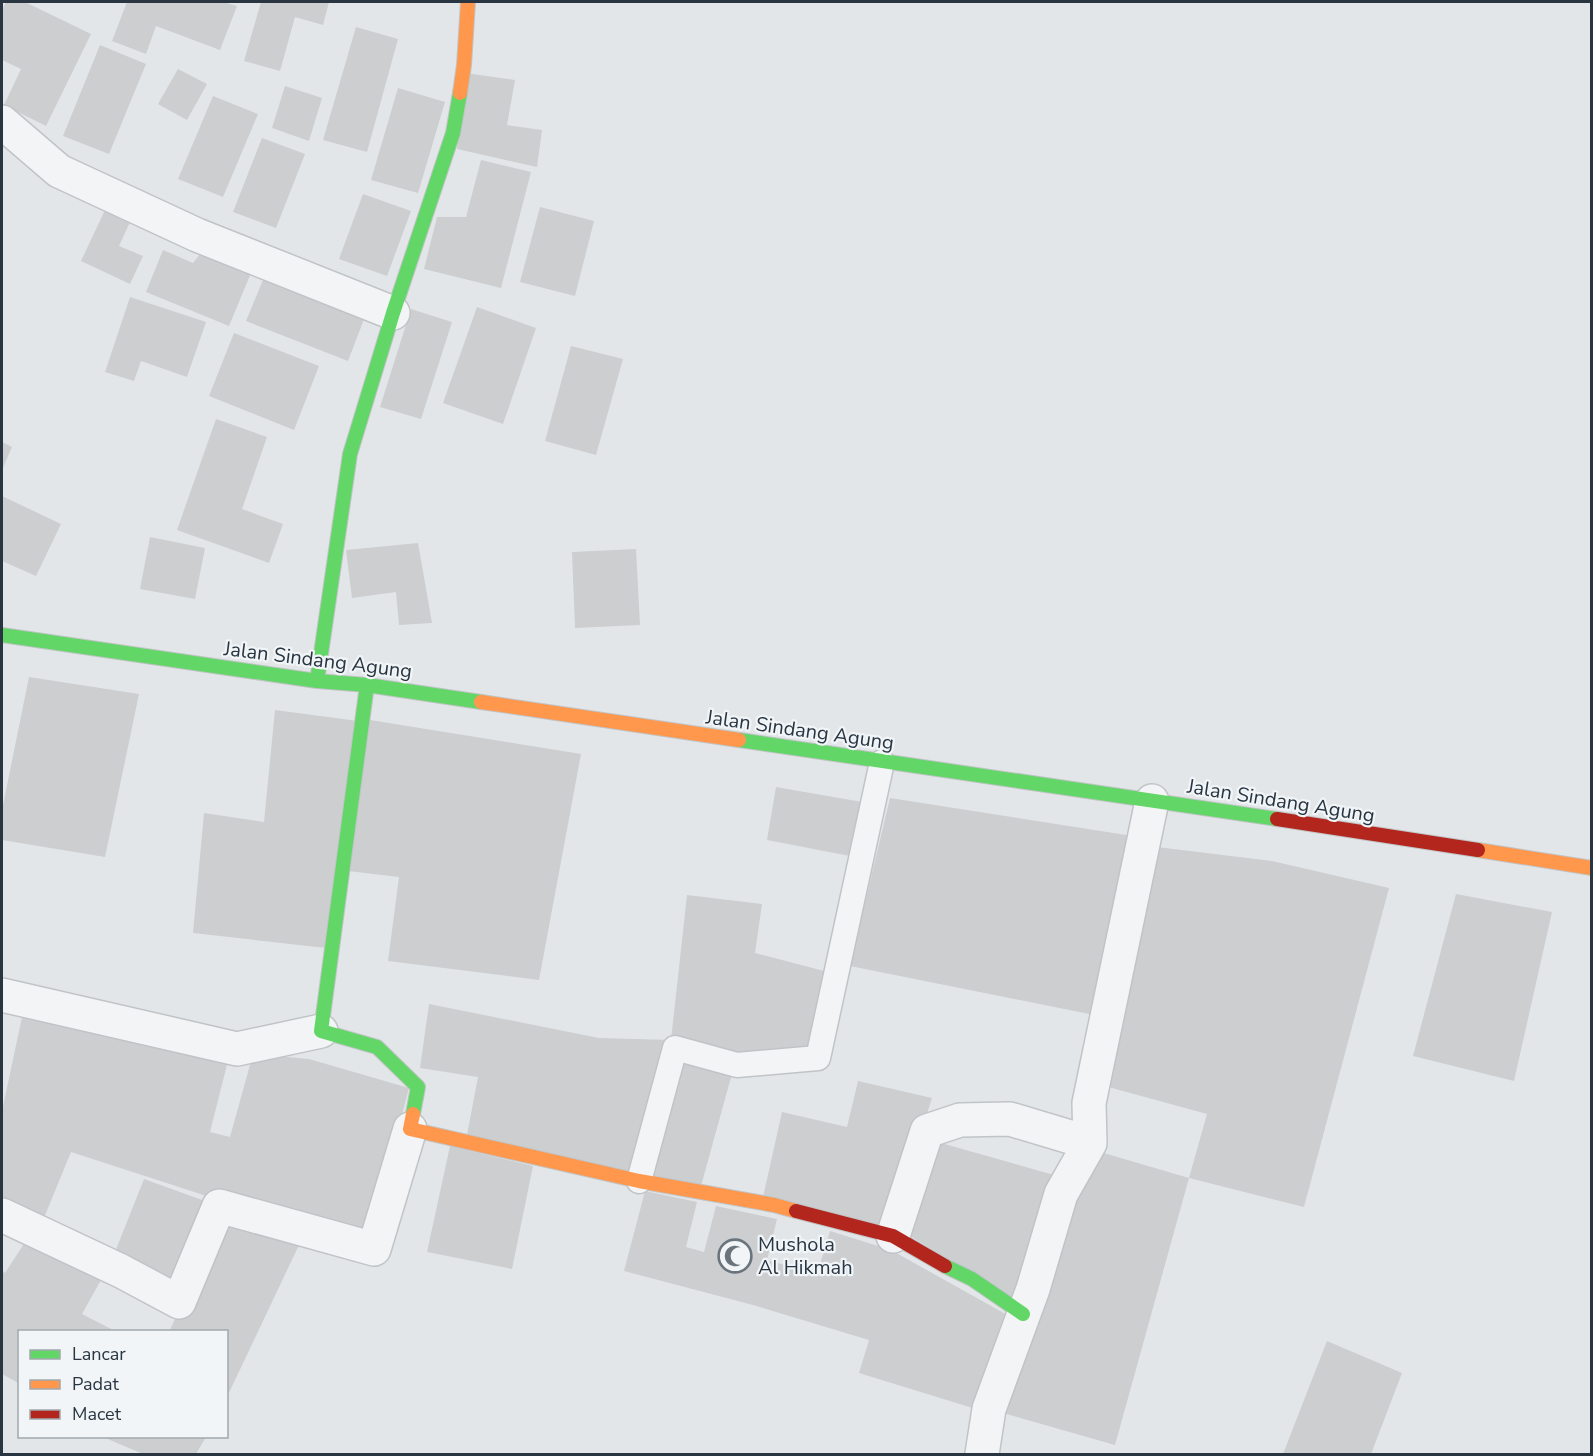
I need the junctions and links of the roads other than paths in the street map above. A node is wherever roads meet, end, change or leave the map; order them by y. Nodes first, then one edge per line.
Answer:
1 (468, 2) edge
2 (2, 122) edge
3 (393, 313) junction
4 (2, 635) edge
5 (317, 681) junction
6 (367, 685) junction
7 (882, 762) junction
8 (1152, 801) junction
9 (1592, 868) edge
10 (2, 995) edge
11 (321, 1031) junction
12 (410, 1129) junction
13 (1090, 1143) junction
14 (639, 1181) junction
15 (2, 1215) edge
16 (892, 1236) junction
17 (1023, 1314) junction
18 (982, 1455) edge

1 - 3 street
2 - 3 street
3 - 5 street
4 - 5 street, Jalan Sindang Agung
5 - 6 street, Jalan Sindang Agung
6 - 7 street, Jalan Sindang Agung
6 - 11 street
7 - 8 street, Jalan Sindang Agung
7 - 14 lane
8 - 9 street, Jalan Sindang Agung
8 - 13 street
10 - 11 street
11 - 12 street
12 - 14 street
12 - 15 street
13 - 16 street
13 - 17 street
14 - 16 street
16 - 17 street
17 - 18 street

